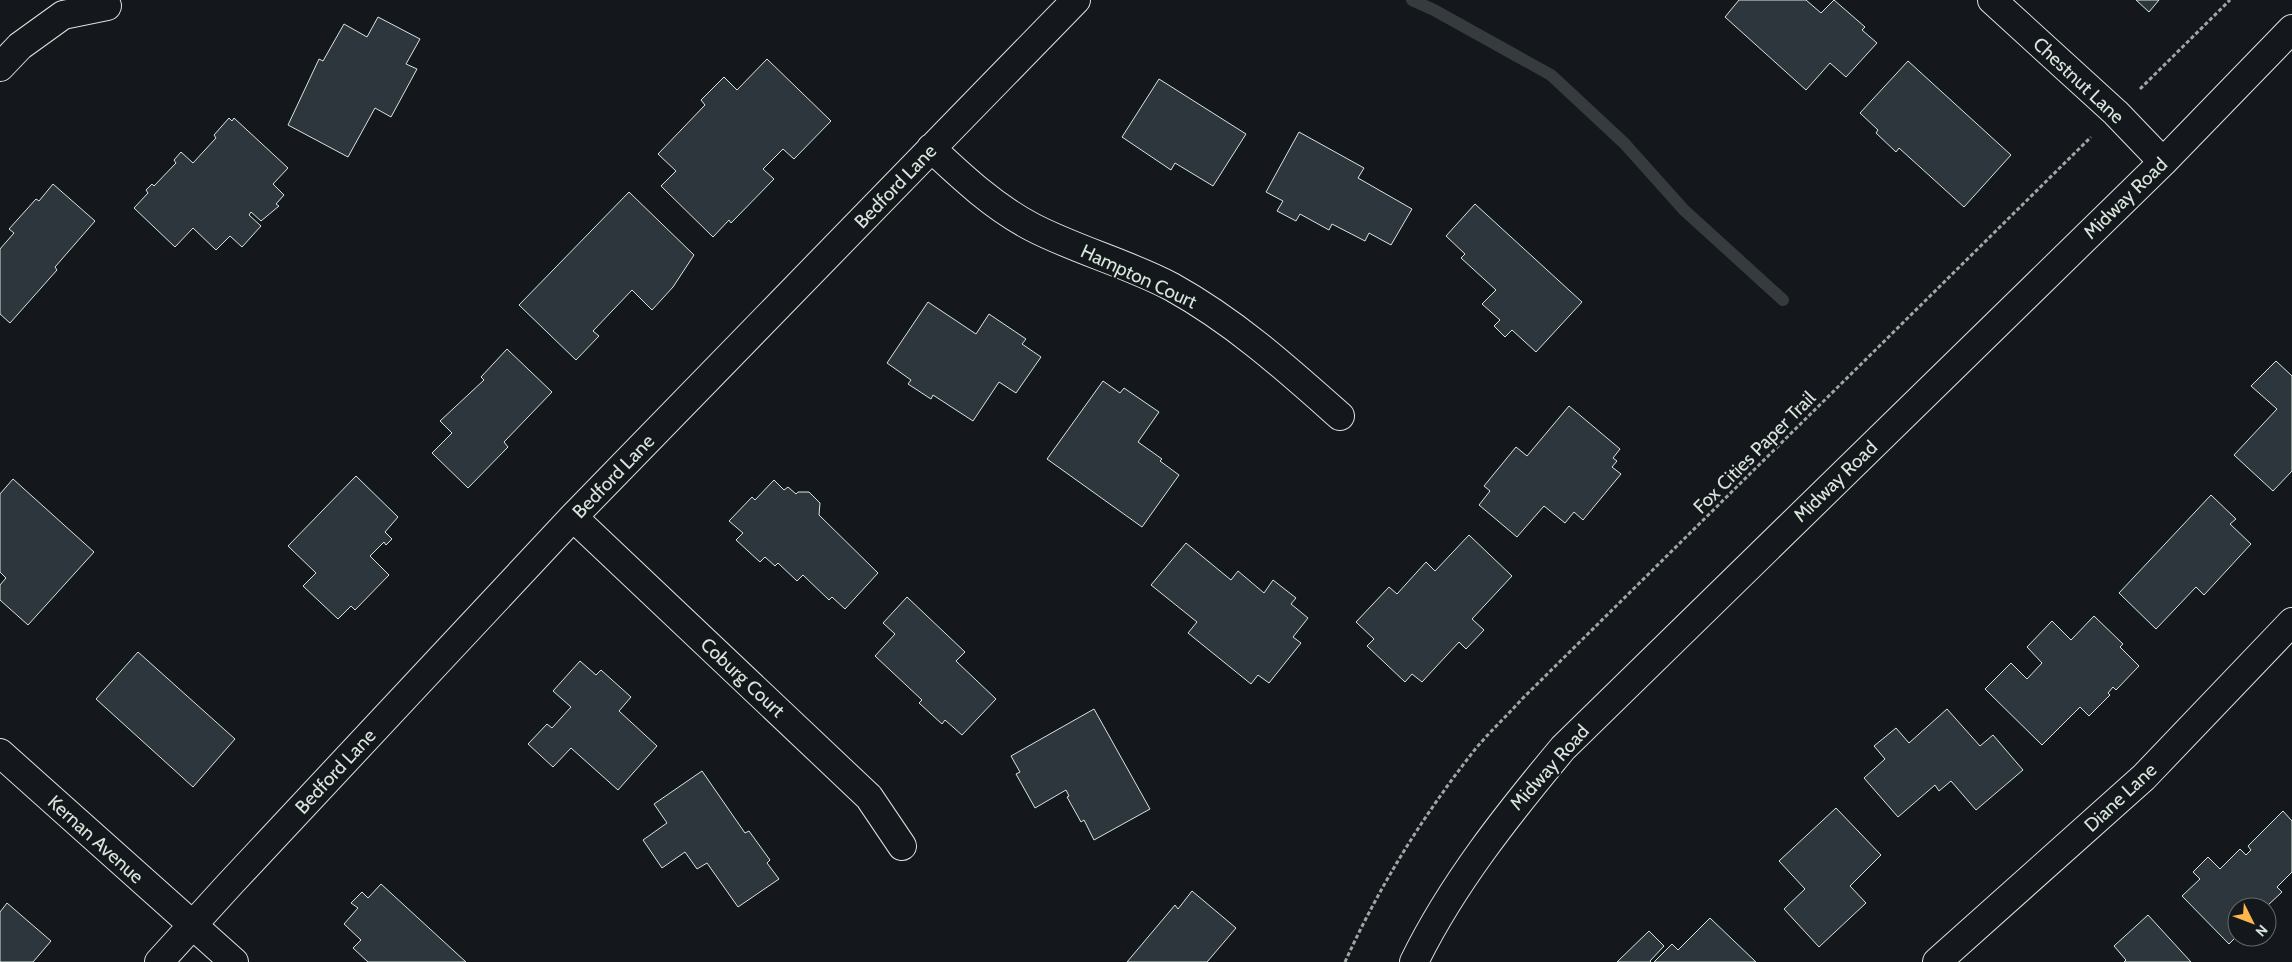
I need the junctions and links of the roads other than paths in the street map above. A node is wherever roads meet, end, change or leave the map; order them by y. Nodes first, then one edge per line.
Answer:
1 (1076, 0) edge
2 (1992, 0) edge
3 (107, 6) dead end
4 (2292, 29) edge
5 (0, 67) edge
6 (931, 148) junction
7 (2163, 162) junction
8 (1340, 416) dead end
9 (573, 517) junction
10 (2292, 622) edge
11 (0, 752) edge
12 (902, 846) dead end
13 (193, 924) junction
14 (159, 962) edge
15 (234, 962) edge
16 (1414, 962) edge
17 (1937, 962) edge

1 - 6 street, Bedford Lane
2 - 7 street, Chestnut Lane
3 - 5 street
4 - 7 street, Midway Road
6 - 8 street, Hampton Court
6 - 9 street, Bedford Lane
7 - 16 street, Midway Road
9 - 12 street, Coburg Court
9 - 13 street, Bedford Lane
10 - 17 street, Diane Lane
11 - 13 street, Kernan Avenue
13 - 14 street, Bedford Lane
13 - 15 street, Kernan Avenue

